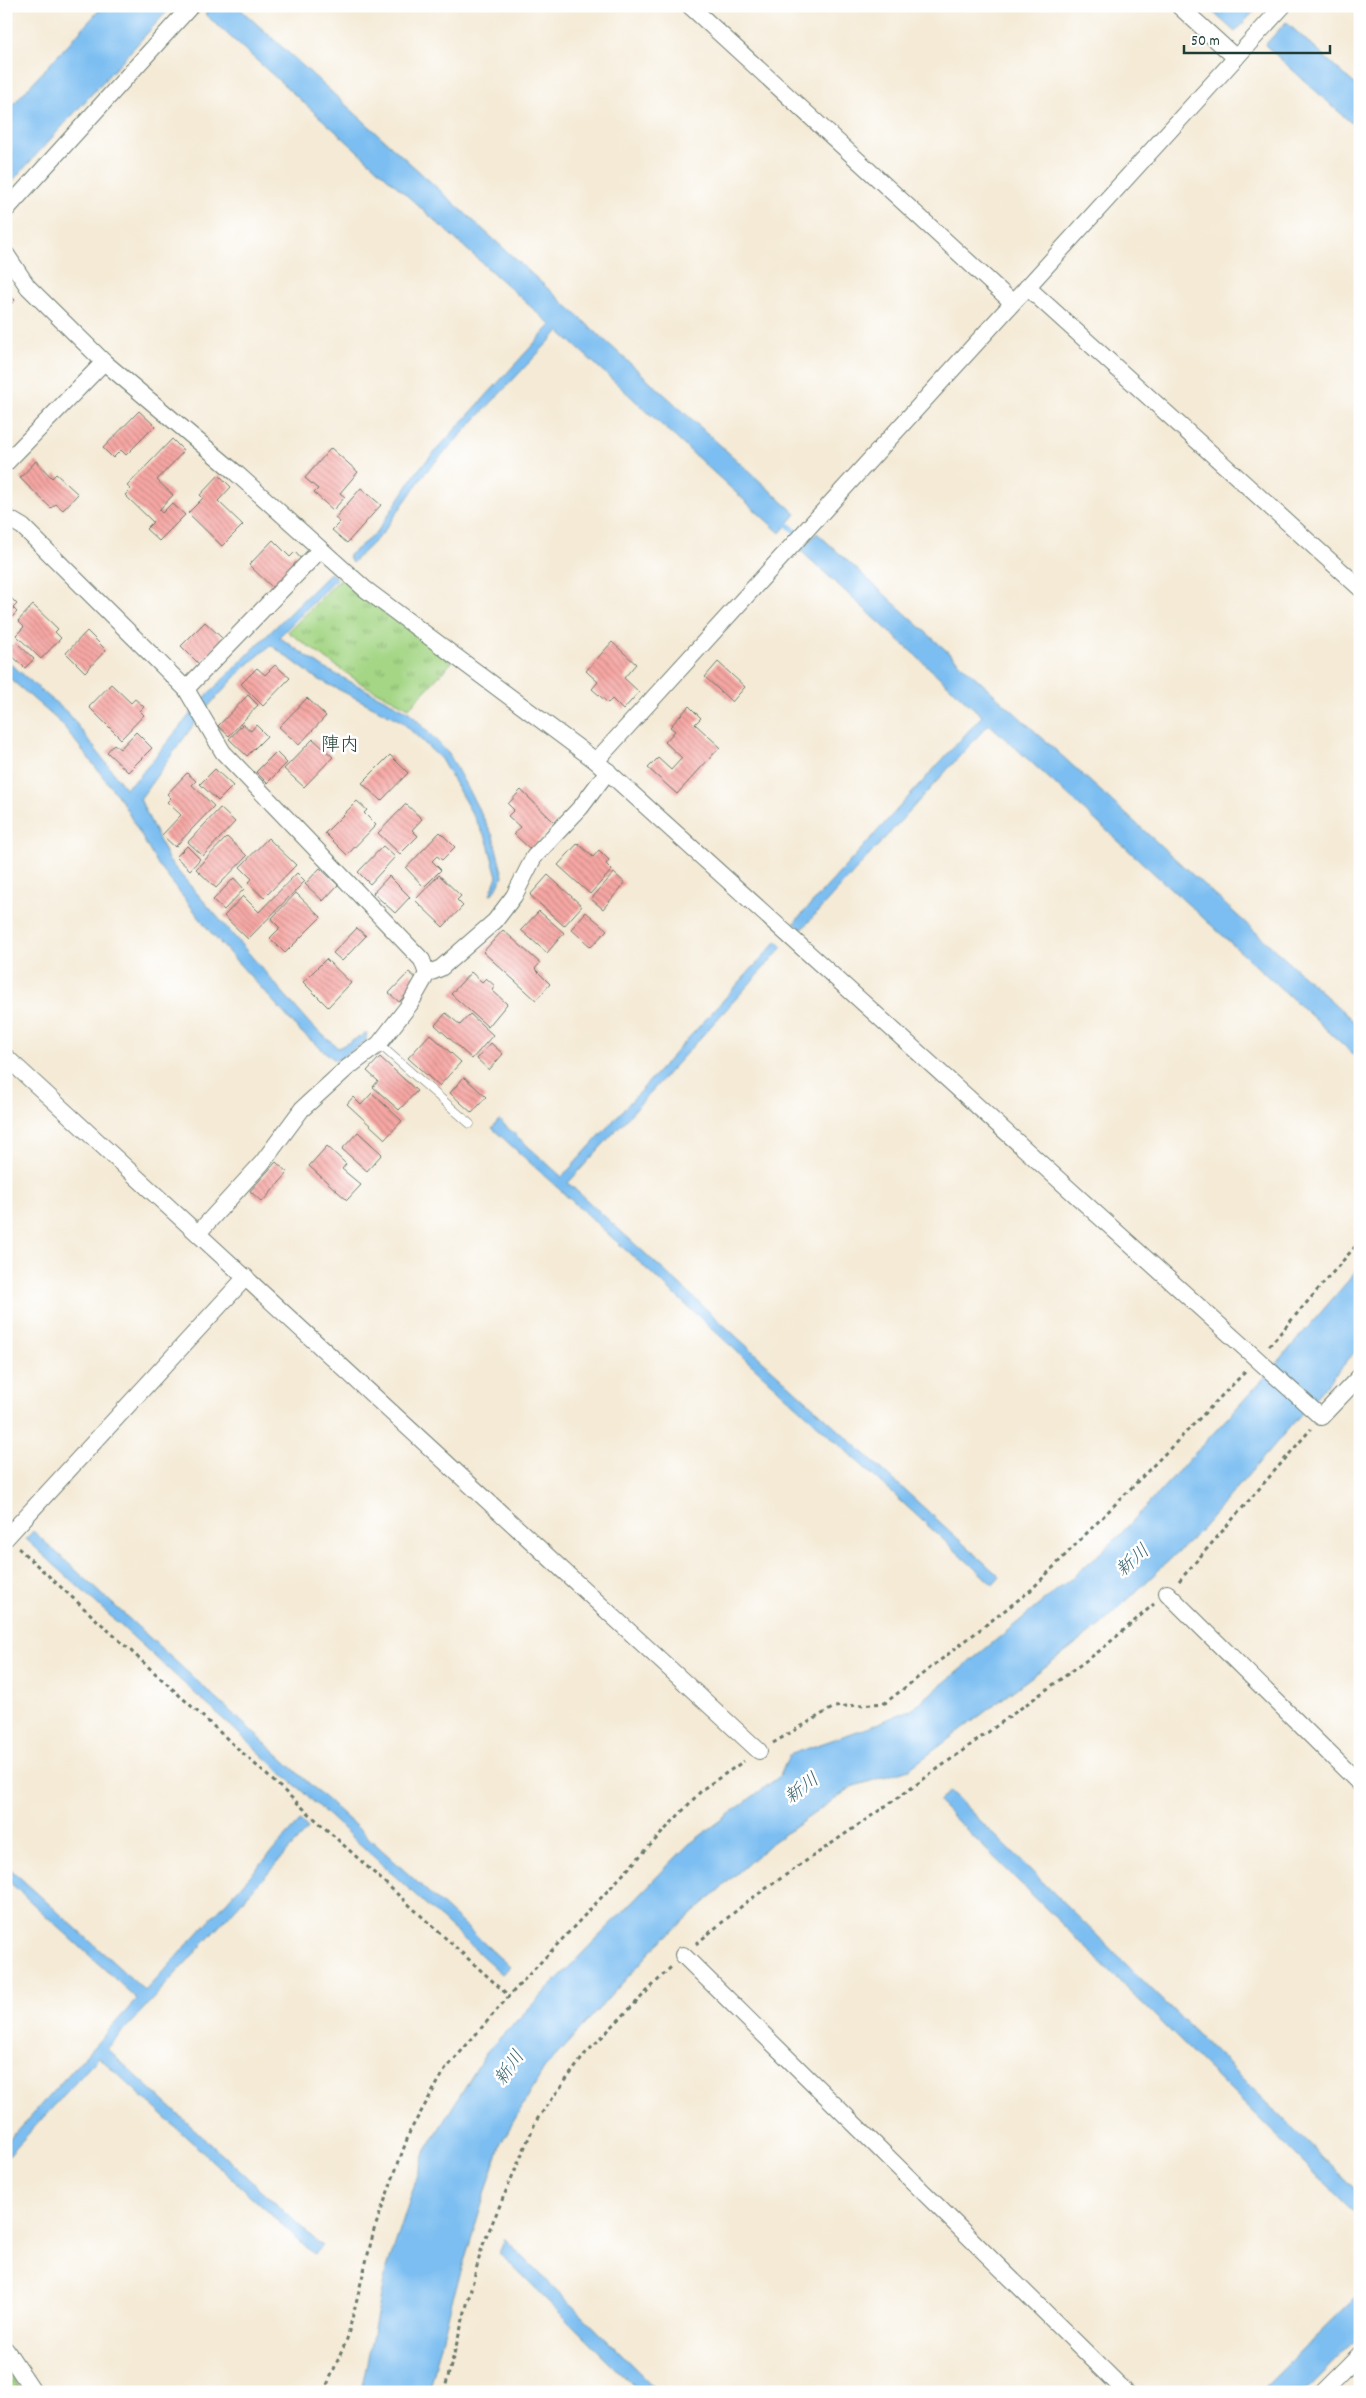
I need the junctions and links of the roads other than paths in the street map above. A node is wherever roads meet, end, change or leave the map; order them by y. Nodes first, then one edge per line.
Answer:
1 (191, 6) edge
2 (690, 6) edge
3 (1179, 6) edge
4 (1283, 6) edge
5 (1236, 58) junction
6 (6, 210) edge
7 (6, 254) edge
8 (1027, 287) junction
9 (1012, 302) junction
10 (104, 362) junction
11 (6, 463) edge
12 (6, 517) edge
13 (320, 550) junction
14 (1360, 588) edge
15 (190, 695) junction
16 (602, 766) junction
17 (427, 974) junction
18 (379, 1044) junction
19 (6, 1057) edge
20 (470, 1124) dead end
21 (199, 1232) junction
22 (246, 1277) junction
23 (1360, 1376) edge
24 (6, 1538) edge
25 (1167, 1594) road end
26 (759, 1751) road end
27 (1360, 1784) edge
28 (683, 1955) road end
29 (6, 2350) edge
30 (1360, 2354) edge
31 (34, 2392) edge
32 (1126, 2392) edge
33 (1322, 2392) edge

1 - 6 street
2 - 9 street
3 - 5 street
4 - 5 street
5 - 8 street
7 - 10 street
8 - 9 street
8 - 14 street
9 - 16 street
10 - 11 street
10 - 13 street
12 - 15 street
13 - 15 street
13 - 16 street
15 - 17 street
16 - 17 street
16 - 23 street
17 - 18 street
18 - 20 lane
18 - 21 street
19 - 21 street
21 - 22 street
22 - 24 street
22 - 26 street
25 - 27 street
28 - 32 street
29 - 31 street
30 - 33 street

